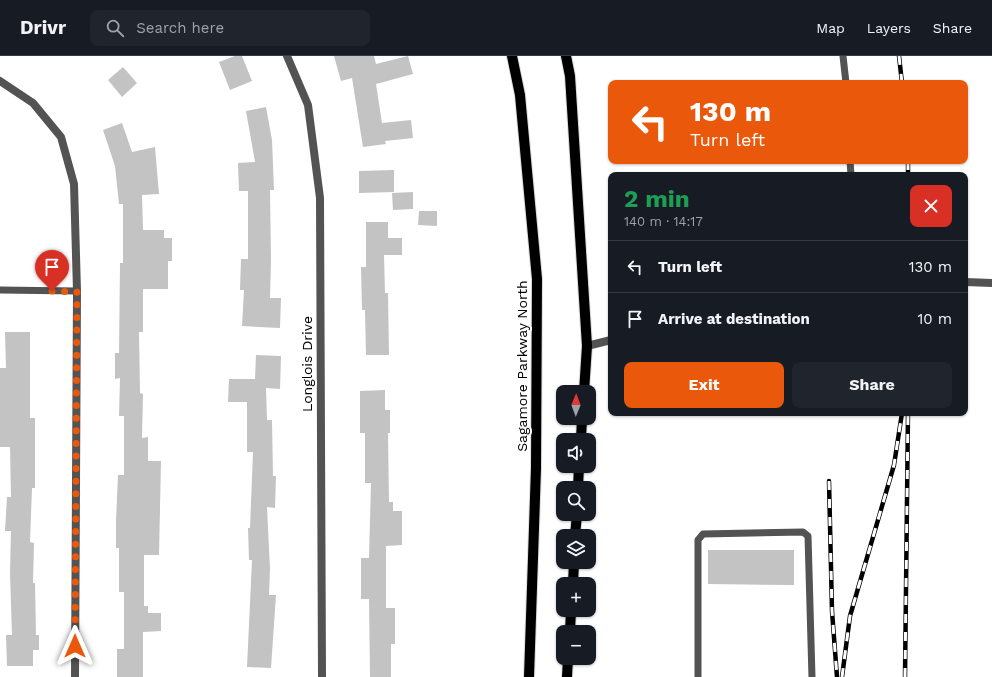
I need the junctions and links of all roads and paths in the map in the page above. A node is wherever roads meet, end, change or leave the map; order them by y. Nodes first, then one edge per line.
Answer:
1 (287, 56) edge
2 (512, 56) edge
3 (566, 56) edge
4 (843, 56) edge
5 (846, 80) edge
6 (0, 81) edge
7 (968, 282) edge
8 (992, 283) edge
9 (0, 290) edge
10 (77, 292) junction
11 (608, 341) edge
12 (586, 346) junction
13 (584, 385) edge
14 (568, 665) edge
15 (75, 677) edge
16 (322, 677) edge
17 (529, 677) edge
18 (567, 677) edge
19 (698, 677) edge
20 (812, 677) edge

1 - 16 street, Longlois Drive
2 - 17 main road, Sagamore Parkway North
3 - 12 main road
4 - 5 lane
6 - 10 street
7 - 8 street
9 - 10 lane
10 - 15 street
11 - 12 street
12 - 13 main road
14 - 18 main road
19 - 20 lane

